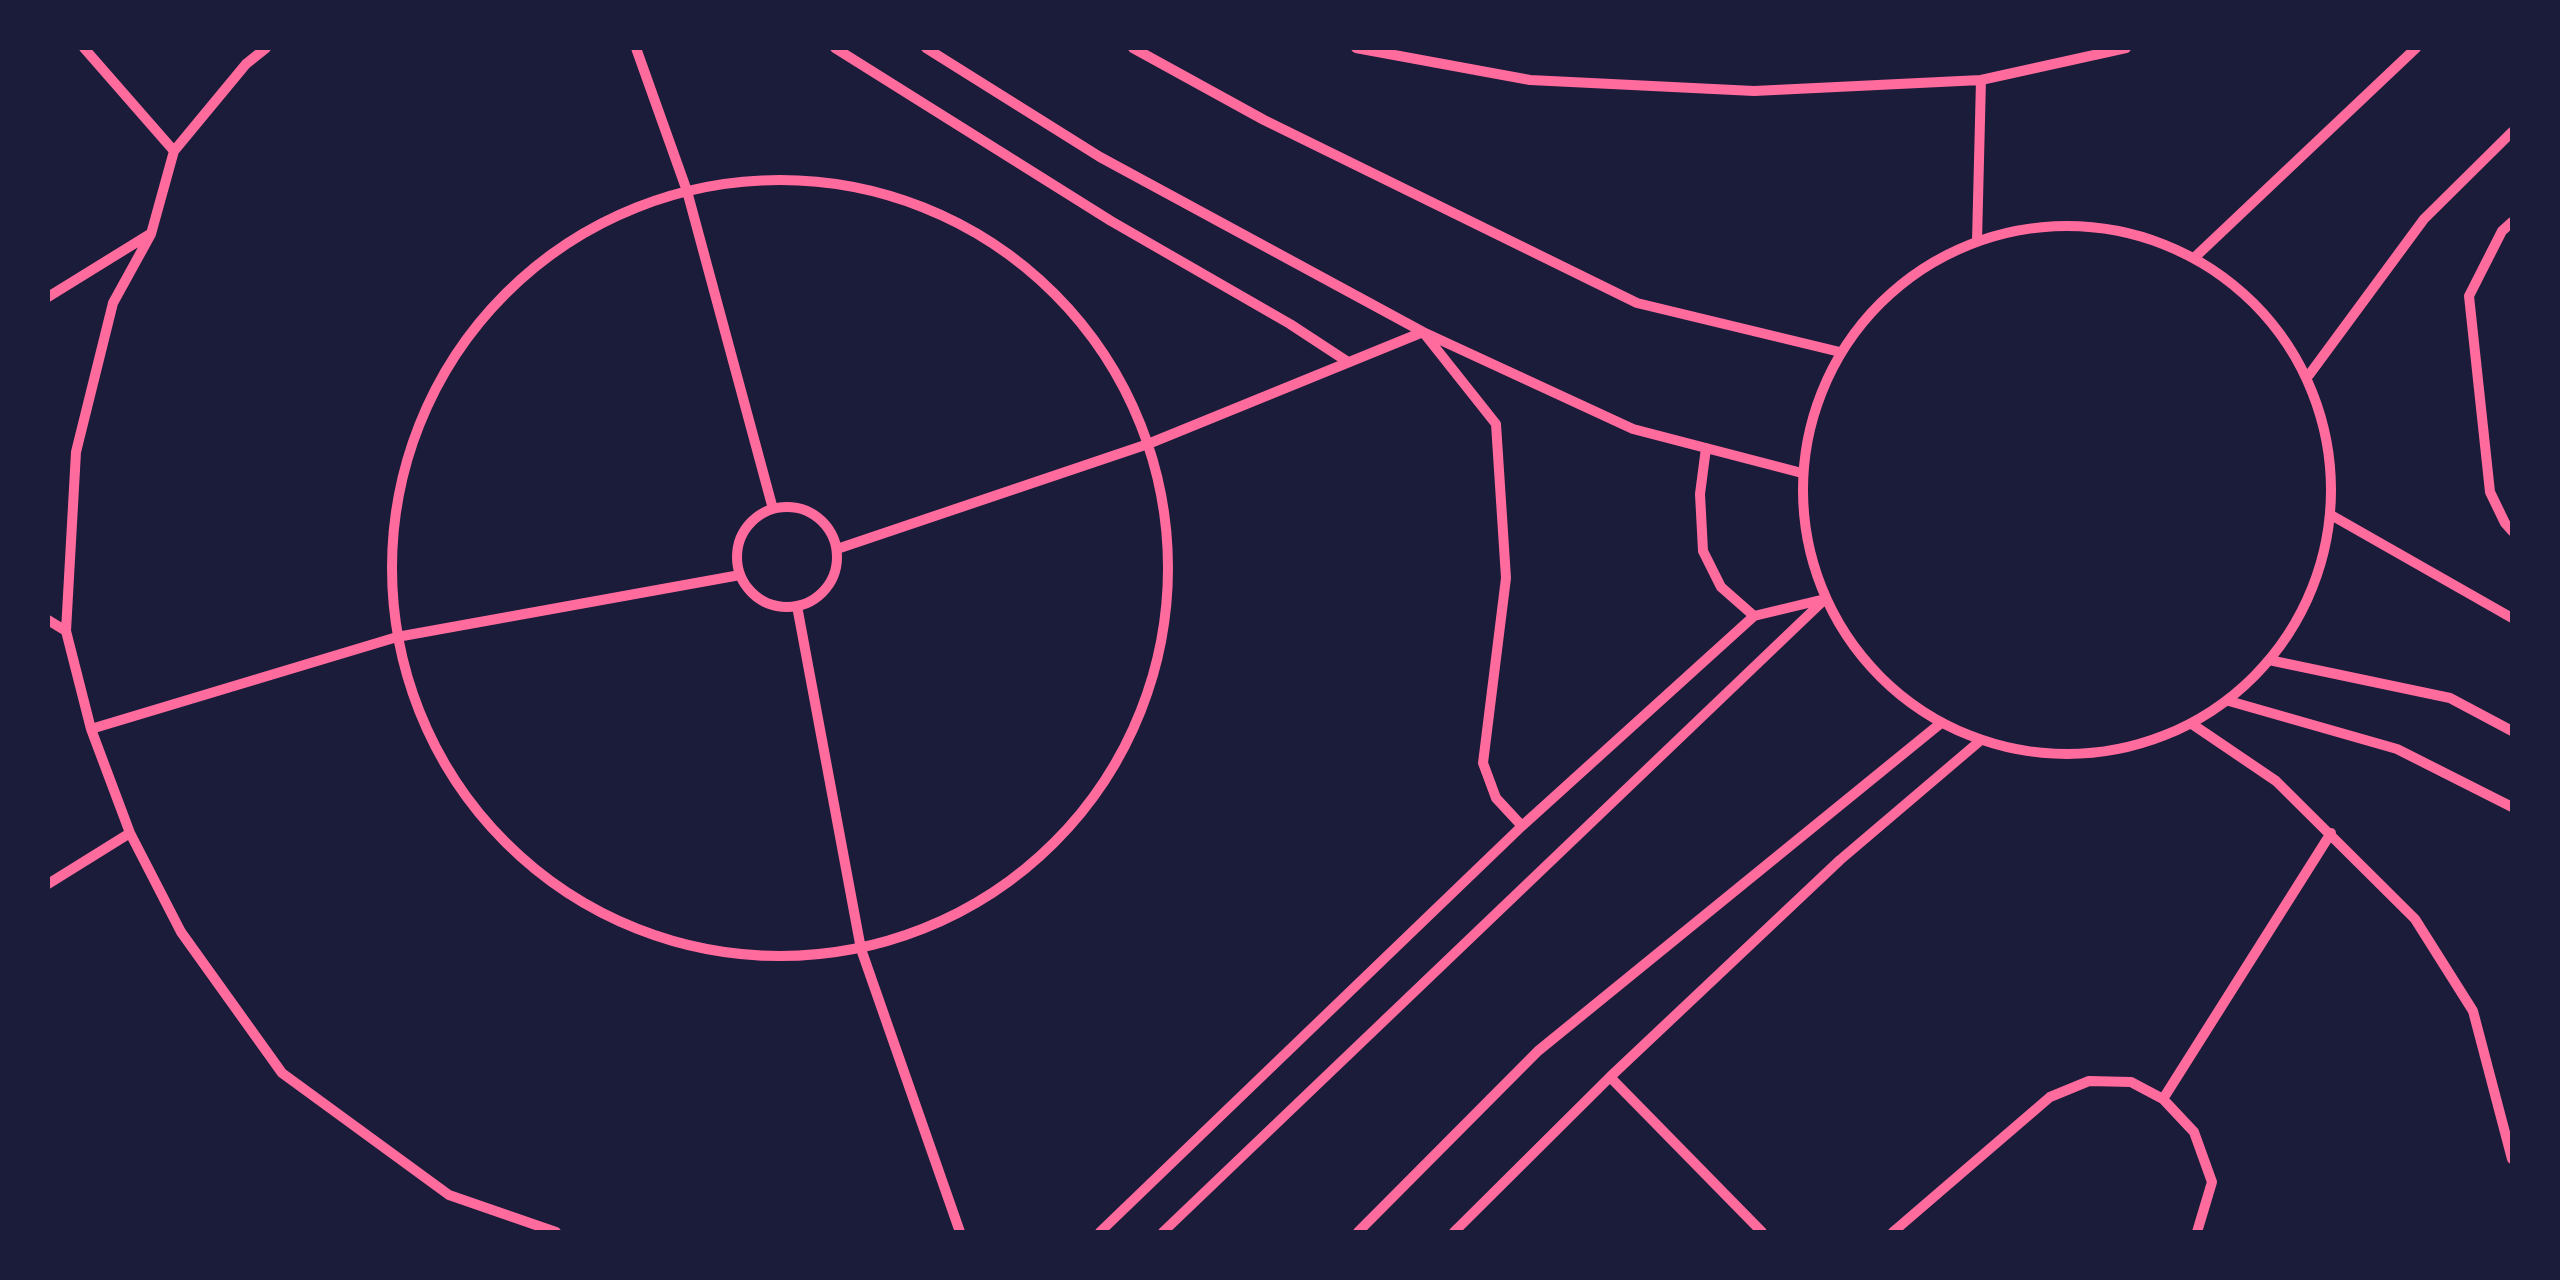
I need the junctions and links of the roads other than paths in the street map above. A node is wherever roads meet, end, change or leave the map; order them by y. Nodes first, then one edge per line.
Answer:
1 (84, 48) edge
2 (266, 48) edge
3 (636, 48) edge
4 (835, 48) edge
5 (926, 48) edge
6 (1133, 48) edge
7 (1356, 48) edge
8 (2126, 48) edge
9 (2416, 48) edge
10 (1981, 80) junction
11 (2512, 132) edge
12 (174, 150) junction
13 (687, 191) junction
14 (2512, 222) edge
15 (151, 234) junction
16 (1977, 241) junction
17 (2194, 258) junction
18 (48, 297) edge
19 (1422, 332) junction
20 (1840, 352) junction
21 (1348, 362) junction
22 (2309, 375) junction
23 (1148, 444) junction
24 (1706, 448) junction
25 (1802, 473) junction
26 (773, 509) junction
27 (2331, 515) junction
28 (2512, 530) edge
29 (837, 549) junction
30 (740, 575) junction
31 (1825, 599) junction
32 (797, 606) junction
33 (1754, 616) junction
34 (2512, 618) edge
35 (48, 620) edge
36 (66, 631) junction
37 (397, 637) junction
38 (2269, 660) junction
39 (2228, 701) junction
40 (1941, 723) junction
41 (2192, 724) junction
42 (91, 729) junction
43 (2512, 731) edge
44 (1981, 740) junction
45 (2512, 807) edge
46 (1522, 826) junction
47 (130, 833) junction
48 (2331, 833) junction
49 (48, 884) edge
50 (860, 949) junction
51 (1610, 1077) junction
52 (2162, 1099) junction
53 (2512, 1159) edge
54 (556, 1232) edge
55 (960, 1232) edge
56 (1100, 1232) edge
57 (1163, 1232) edge
58 (1358, 1232) edge
59 (1454, 1232) edge
60 (1762, 1232) edge
61 (1893, 1232) edge
62 (2198, 1232) edge

1 - 12 street
2 - 12 street
3 - 13 street
4 - 21 street
5 - 19 street
6 - 20 street
7 - 10 street
8 - 10 street
9 - 17 street
10 - 16 street
11 - 22 street
12 - 15 street
13 - 23 street
13 - 26 street
13 - 37 street
14 - 28 street
15 - 18 street
15 - 36 street
16 - 17 street
16 - 20 street
17 - 22 street
19 - 21 street
19 - 24 street
19 - 46 street
20 - 25 street
21 - 23 street
22 - 27 street
23 - 29 street
23 - 50 street
24 - 25 street
24 - 33 street
25 - 31 street
26 - 29 street
26 - 30 street
27 - 34 street
27 - 38 street
29 - 32 street
30 - 32 street
30 - 37 street
31 - 33 street
31 - 40 street
31 - 57 street
32 - 50 street
33 - 46 street
35 - 36 street
36 - 42 street
37 - 42 street
37 - 50 street
38 - 39 street
38 - 43 street
39 - 41 street
39 - 45 street
40 - 44 street
40 - 58 street
41 - 44 street
41 - 48 street
42 - 47 street
44 - 51 street
46 - 56 street
47 - 49 street
47 - 54 street
48 - 52 street
48 - 53 street
50 - 55 street
51 - 59 street
51 - 60 street
52 - 61 street
52 - 62 street

